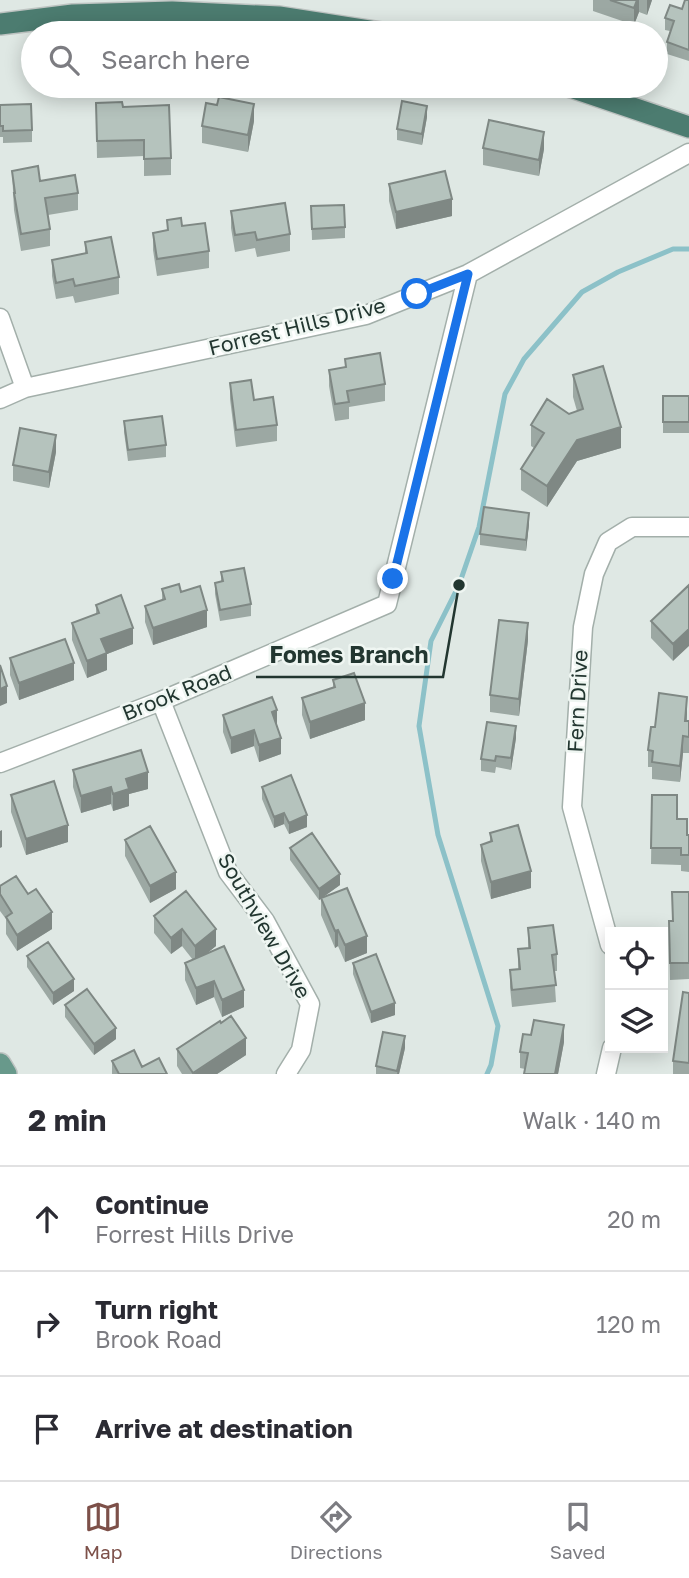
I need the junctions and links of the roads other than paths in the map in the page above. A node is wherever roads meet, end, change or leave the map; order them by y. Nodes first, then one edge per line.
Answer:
1 (172, 6) edge
2 (21, 21) edge
3 (24, 21) edge
4 (305, 21) edge
5 (0, 24) edge
6 (603, 98) edge
7 (689, 127) edge
8 (689, 153) edge
9 (468, 274) junction
10 (0, 318) edge
11 (25, 388) junction
12 (0, 399) edge
13 (689, 527) edge
14 (161, 701) junction
15 (0, 763) edge
16 (605, 927) edge
17 (611, 1053) edge
18 (0, 1064) edge
19 (6, 1074) edge
20 (286, 1074) edge
21 (606, 1074) edge

1 - 3 highway
1 - 4 highway
2 - 5 highway
6 - 7 highway
8 - 9 street, Forrest Hills Drive
9 - 11 street, Forrest Hills Drive
9 - 14 street, Brook Road
10 - 11 street
11 - 12 street, Forrest Hills Drive
13 - 16 street, Fern Drive
14 - 15 street, Brook Road
14 - 20 street, Southview Drive
17 - 21 street
18 - 19 main road

